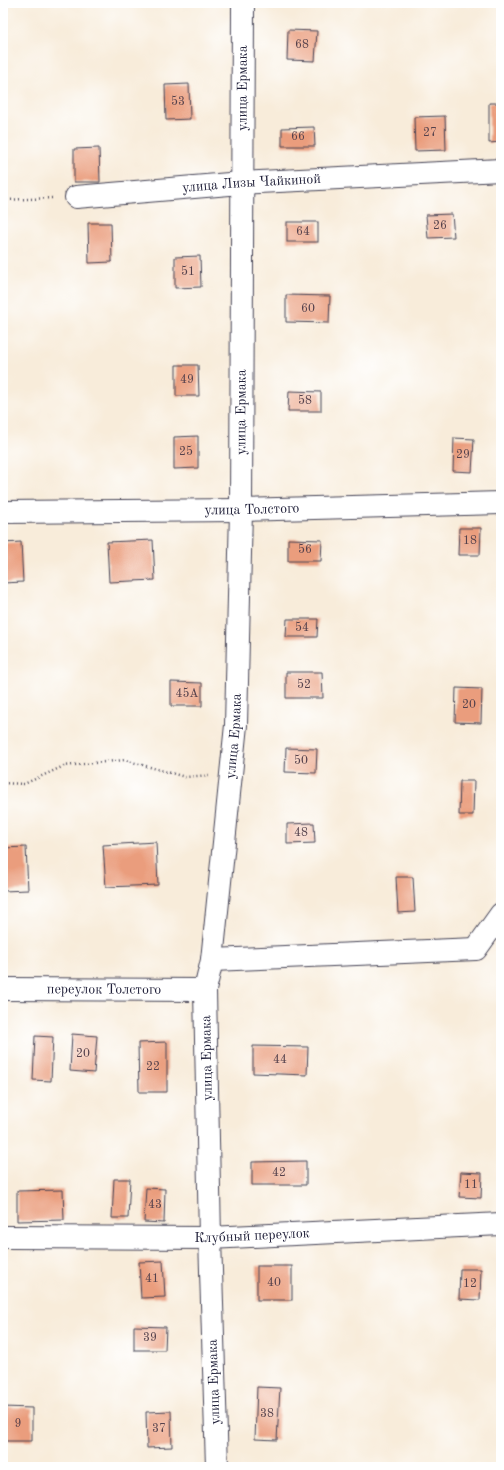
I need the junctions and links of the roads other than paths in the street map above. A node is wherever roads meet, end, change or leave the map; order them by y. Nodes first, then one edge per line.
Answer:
1 (243, 3) edge
2 (501, 170) edge
3 (241, 183) junction
4 (76, 196) road end
5 (501, 503) edge
6 (240, 510) junction
7 (3, 512) edge
8 (501, 914) edge
9 (212, 960) junction
10 (3, 989) edge
11 (206, 990) junction
12 (501, 1224) edge
13 (3, 1237) edge
14 (210, 1238) junction
15 (217, 1467) edge

1 - 3 street, улица Ермака
2 - 3 street, улица Лизы Чайкиной
3 - 4 street, улица Лизы Чайкиной
3 - 6 street, улица Ермака
5 - 6 street, улица Толстого
6 - 7 street, улица Толстого
6 - 9 street, улица Ермака
8 - 9 street
9 - 11 street, улица Ермака
10 - 11 street, переулок Толстого
11 - 14 street, улица Ермака
12 - 14 street, Клубный переулок
13 - 14 street, Клубный переулок
14 - 15 street, улица Ермака

